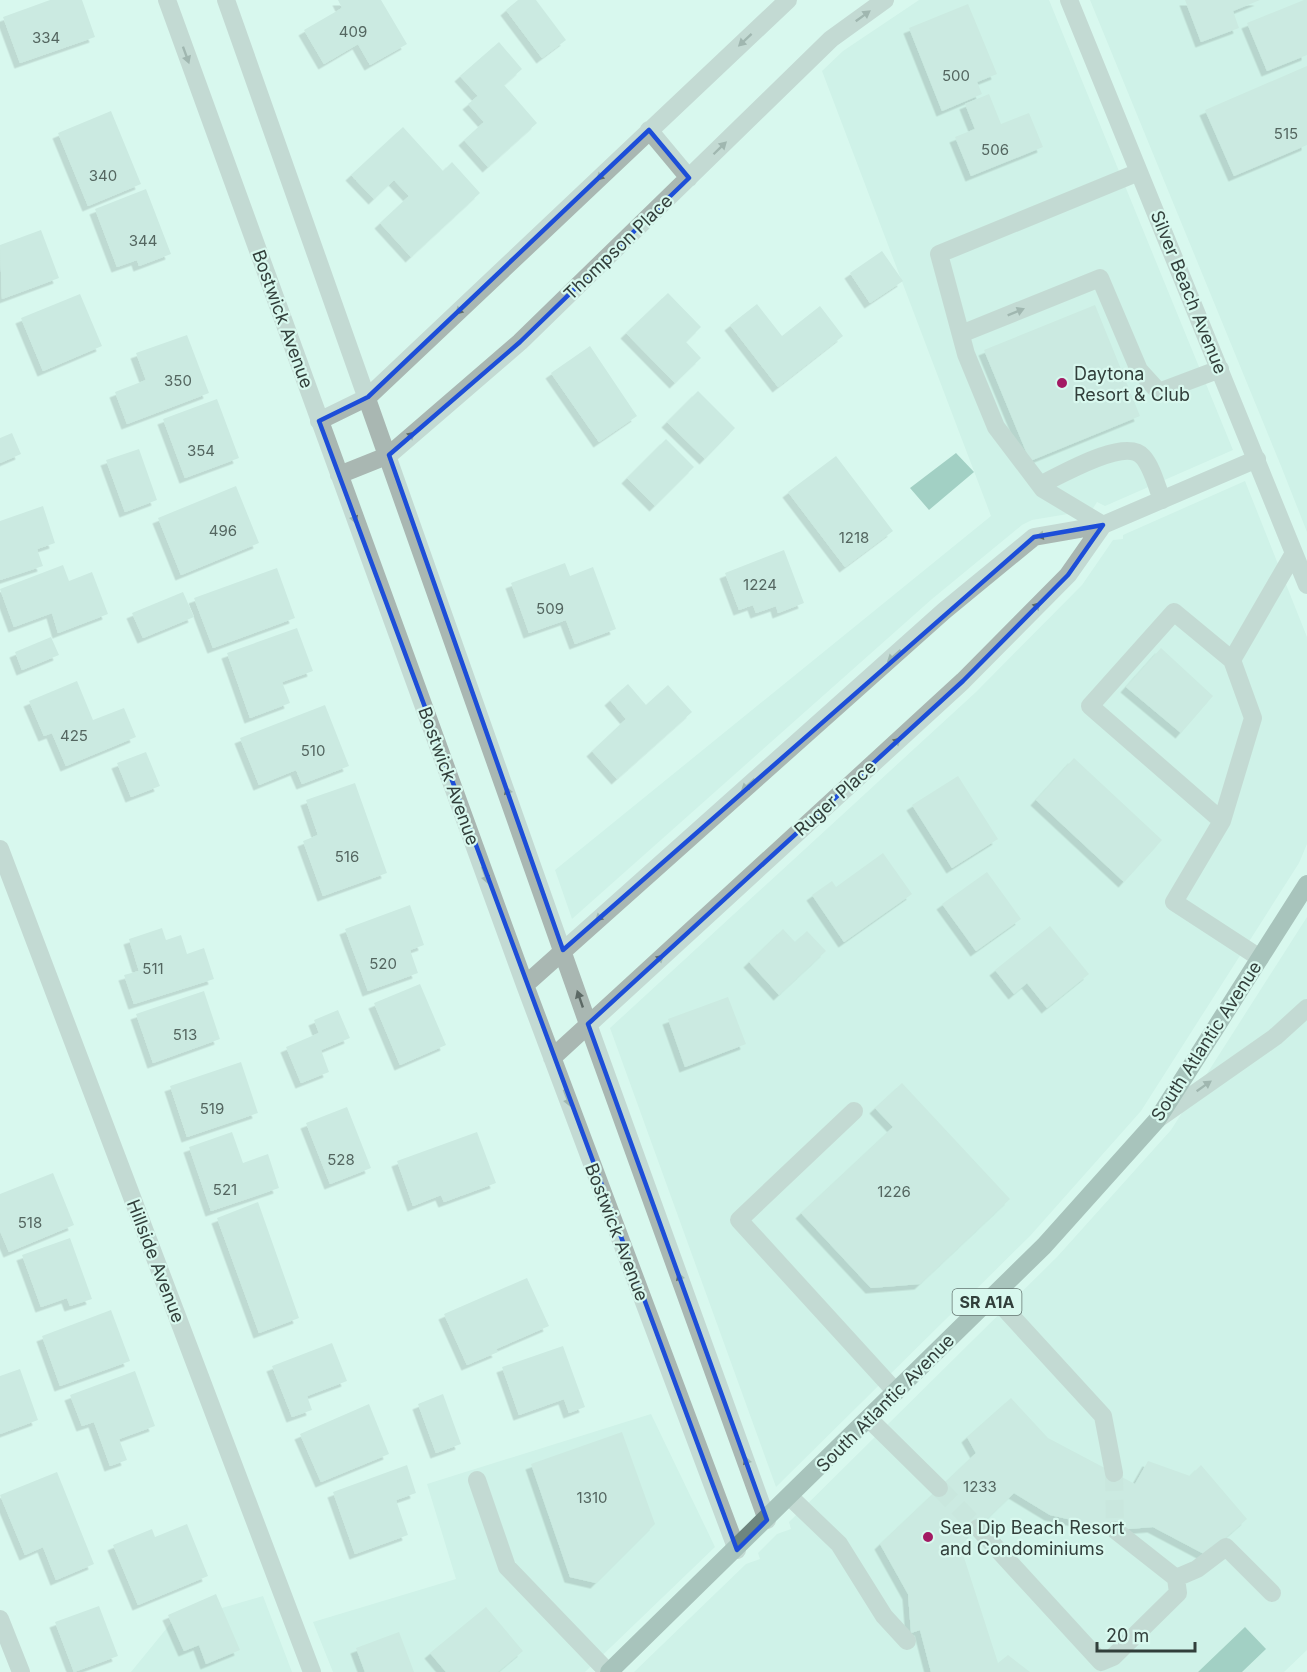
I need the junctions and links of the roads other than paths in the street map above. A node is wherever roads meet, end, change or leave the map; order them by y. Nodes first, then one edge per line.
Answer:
1 (166, 0) edge
2 (226, 0) edge
3 (788, 0) edge
4 (885, 0) edge
5 (1069, 0) edge
6 (649, 130) junction
7 (1139, 172) junction
8 (689, 178) junction
9 (961, 334) junction
10 (1220, 369) junction
11 (368, 396) junction
12 (319, 421) junction
13 (388, 455) junction
14 (1257, 459) junction
15 (339, 475) junction
16 (1040, 485) junction
17 (1162, 500) junction
18 (1103, 525) junction
19 (1294, 553) junction
20 (1307, 585) edge
21 (1232, 660) junction
22 (1222, 821) junction
23 (0, 849) edge
24 (1307, 884) edge
25 (563, 950) junction
26 (1260, 958) junction
27 (525, 985) junction
28 (1307, 1008) edge
29 (588, 1024) junction
30 (552, 1058) junction
31 (854, 1111) dead end
32 (1156, 1120) junction
33 (993, 1296) junction
34 (896, 1392) junction
35 (869, 1419) junction
36 (1114, 1473) tunnel mouth
37 (477, 1480) dead end
38 (939, 1488) tunnel mouth
39 (790, 1497) junction
40 (767, 1520) junction
41 (978, 1528) tunnel mouth
42 (1115, 1530) dead end
43 (736, 1550) junction
44 (1176, 1578) junction
45 (1272, 1593) dead end
46 (0, 1619) edge
47 (907, 1641) dead end
48 (21, 1672) edge
49 (312, 1672) edge
50 (609, 1672) edge

1 -> 12 street, Bostwick Avenue
2 - 11 street
3 -> 6 street
8 -> 4 street, Thompson Place
5 - 7 street, Silver Beach Avenue
6 - 8 street
6 -> 11 street
7 - 9 street
7 - 10 street, Silver Beach Avenue
13 -> 8 street, Thompson Place
9 -> 10 street
9 - 16 street
10 - 14 street, Silver Beach Avenue
11 - 12 street
11 - 13 street
12 - 15 street, Bostwick Avenue
13 - 15 street, Thompson Place
25 -> 13 street
14 - 17 street
14 - 19 street, Silver Beach Avenue
15 -> 27 street, Bostwick Avenue
16 - 17 street
16 - 18 street
17 - 18 street
18 -> 25 street
29 -> 18 street, Ruger Place
19 - 20 street, Silver Beach Avenue
19 - 21 street
21 - 22 street
21 - 22 street
22 - 26 street
23 - 49 street, Hillside Avenue
24 - 26 main road, South Atlantic Avenue / SR A1A
25 - 27 street
29 -> 25 street
26 - 32 main road, South Atlantic Avenue / SR A1A
27 - 30 street, Bostwick Avenue
32 -> 28 street
29 - 30 street, Ruger Place
40 -> 29 street
30 -> 43 street, Bostwick Avenue
31 - 34 street
32 - 33 main road, South Atlantic Avenue / SR A1A
33 - 34 main road, South Atlantic Avenue / SR A1A
33 - 36 street
34 - 35 main road, South Atlantic Avenue / SR A1A
35 - 38 street
35 - 39 main road, South Atlantic Avenue / SR A1A
37 - 50 street
39 - 40 main road, South Atlantic Avenue / SR A1A
39 - 47 street
40 - 43 main road, South Atlantic Avenue / SR A1A
41 - 44 street
42 - 44 street
43 - 50 main road, South Atlantic Avenue / SR A1A
44 - 45 street
46 - 48 street

